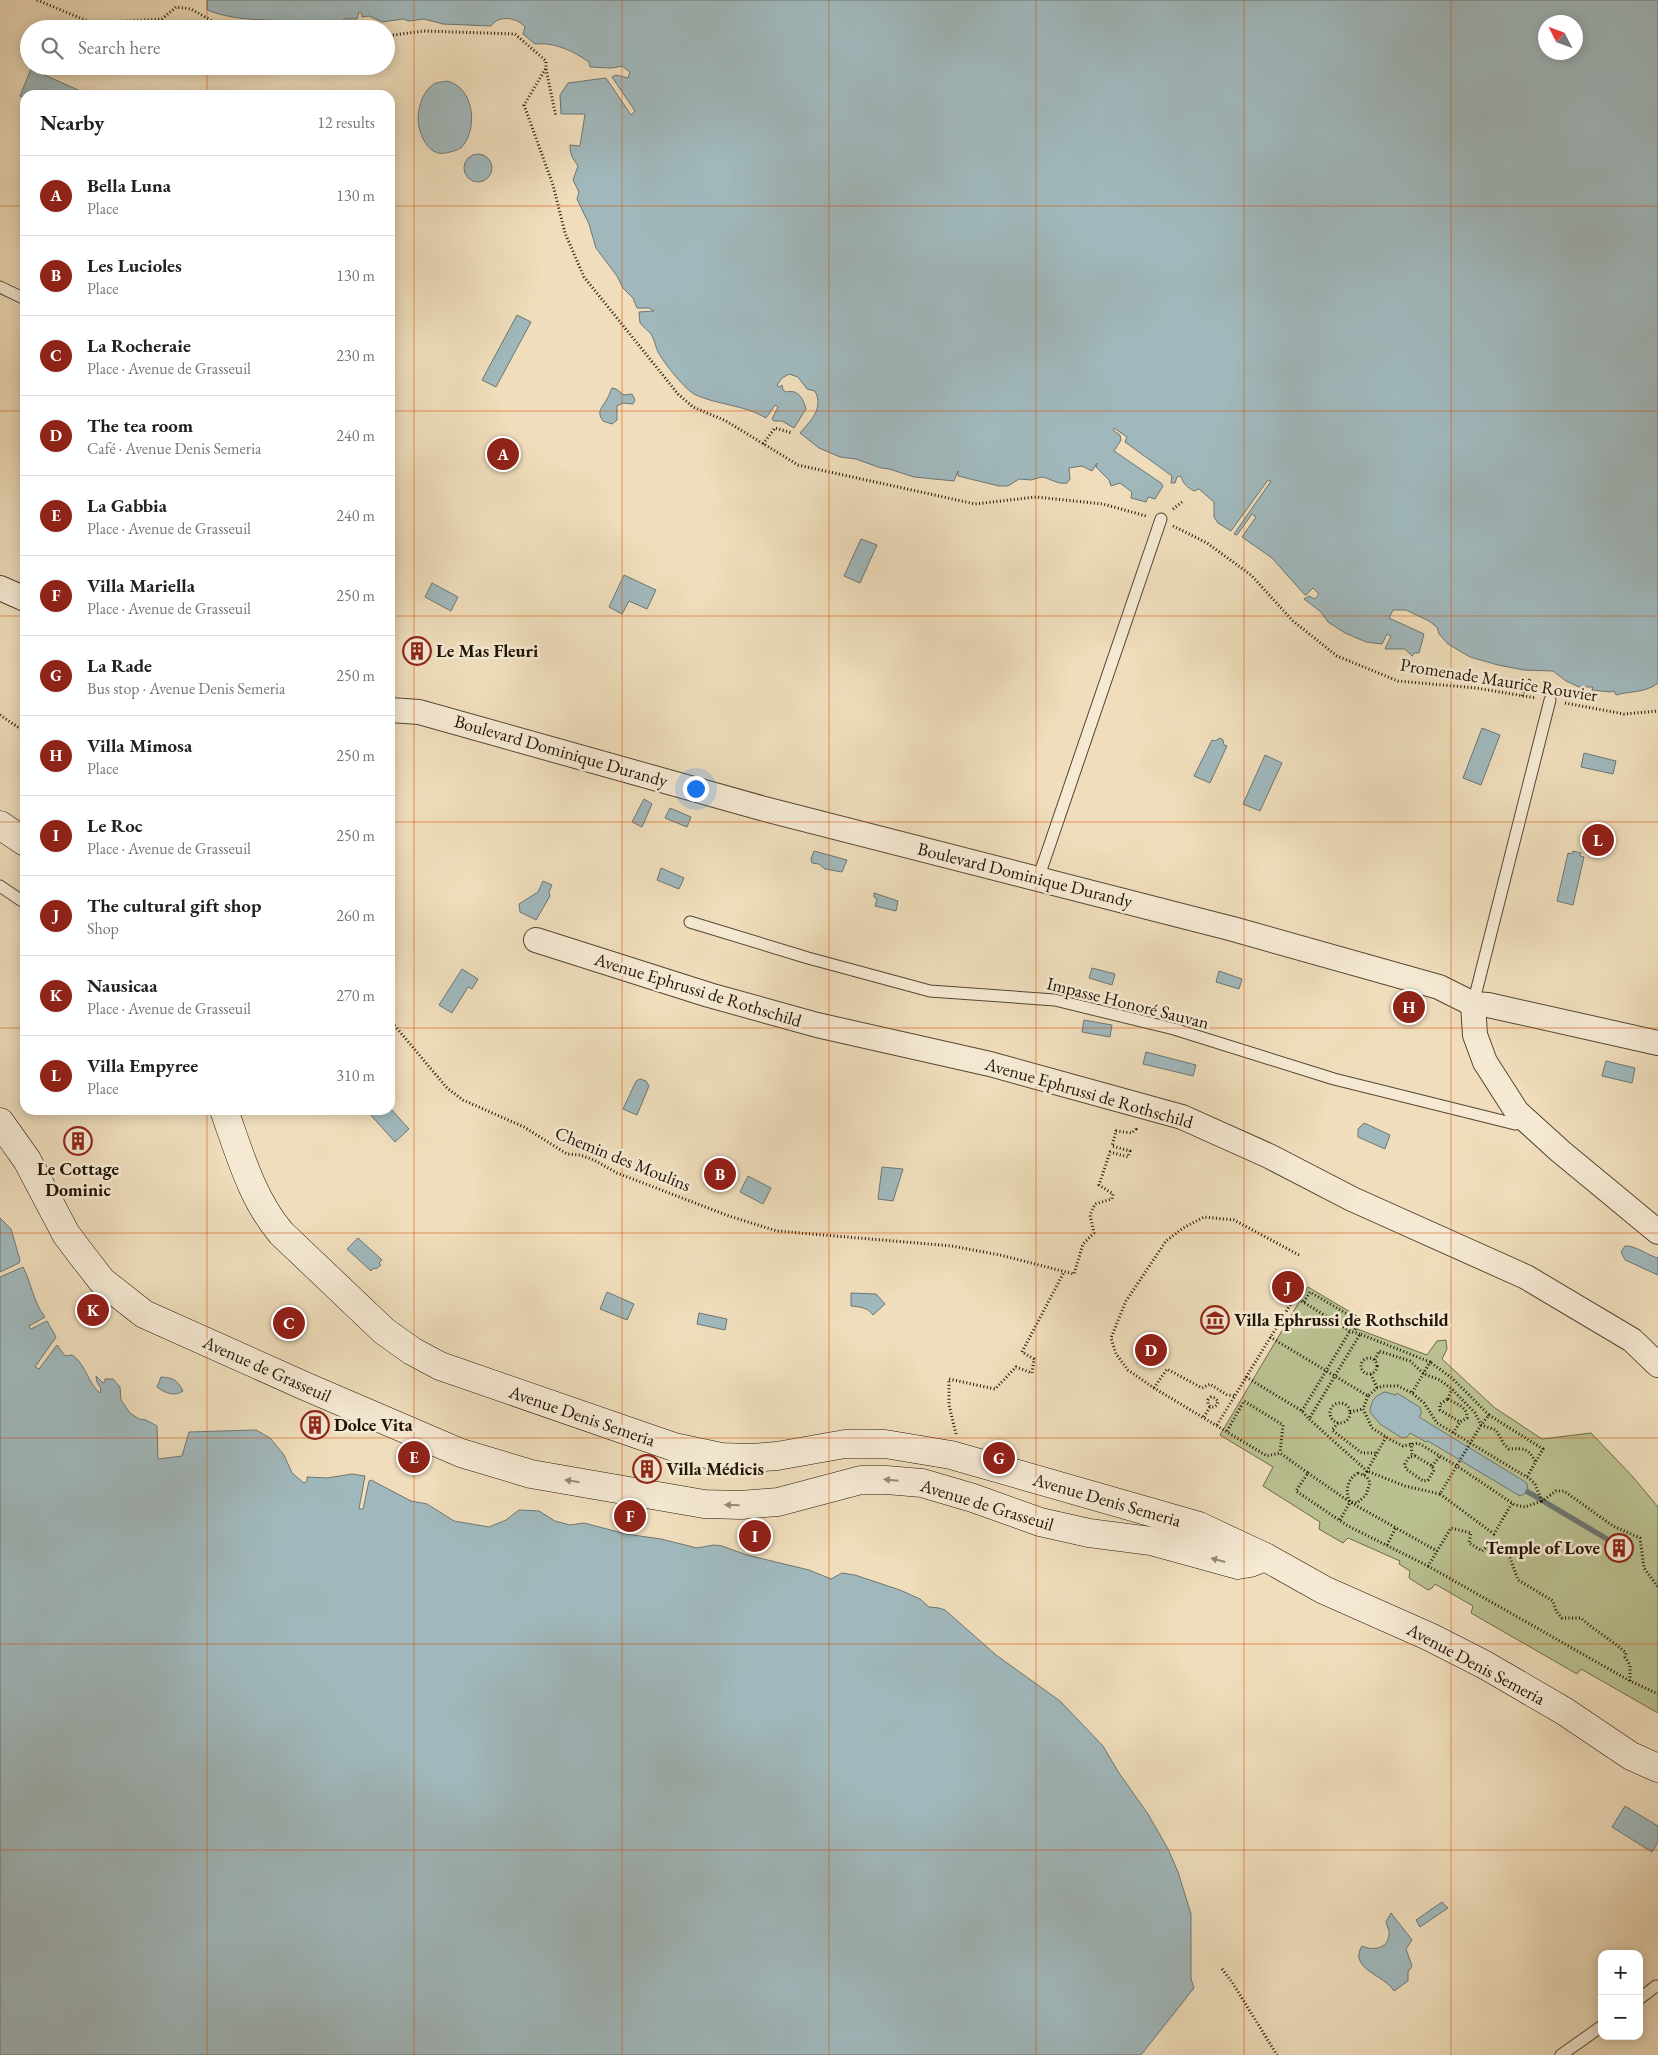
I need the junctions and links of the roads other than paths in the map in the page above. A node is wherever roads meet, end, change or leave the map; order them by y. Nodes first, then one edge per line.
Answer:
1 (0, 287) edge
2 (20, 297) edge
3 (1161, 520) road end
4 (0, 588) edge
5 (20, 597) edge
6 (1550, 700) road end
7 (395, 710) edge
8 (0, 825) edge
9 (20, 839) edge
10 (1038, 879) junction
11 (0, 886) edge
12 (20, 900) edge
13 (690, 922) dead end
14 (536, 940) dead end
15 (1473, 1004) junction
16 (1658, 1043) edge
17 (226, 1115) edge
18 (1526, 1120) junction
19 (0, 1122) edge
20 (1658, 1232) edge
21 (1658, 1365) edge
22 (1265, 1557) junction
23 (1658, 1768) edge
24 (1656, 1986) dead end
25 (1643, 1996) edge
26 (1598, 2029) edge
27 (1561, 2055) edge

1 - 2 lane
3 - 10 lane
4 - 5 street
6 - 15 lane
7 - 10 street, Boulevard Dominique Durandy
8 - 9 main road
10 - 15 street, Boulevard Dominique Durandy
11 - 12 lane
13 - 18 lane, Impasse Honoré Sauvan
14 - 21 street, Avenue Ephrussi de Rothschild
15 - 16 street, Boulevard Dominique Durandy
15 - 18 street
17 - 22 main road, Avenue Denis Semeria
18 - 20 street
22 -> 19 main road, Avenue de Grasseuil
22 - 23 main road, Avenue Denis Semeria
24 - 25 lane
26 - 27 lane

